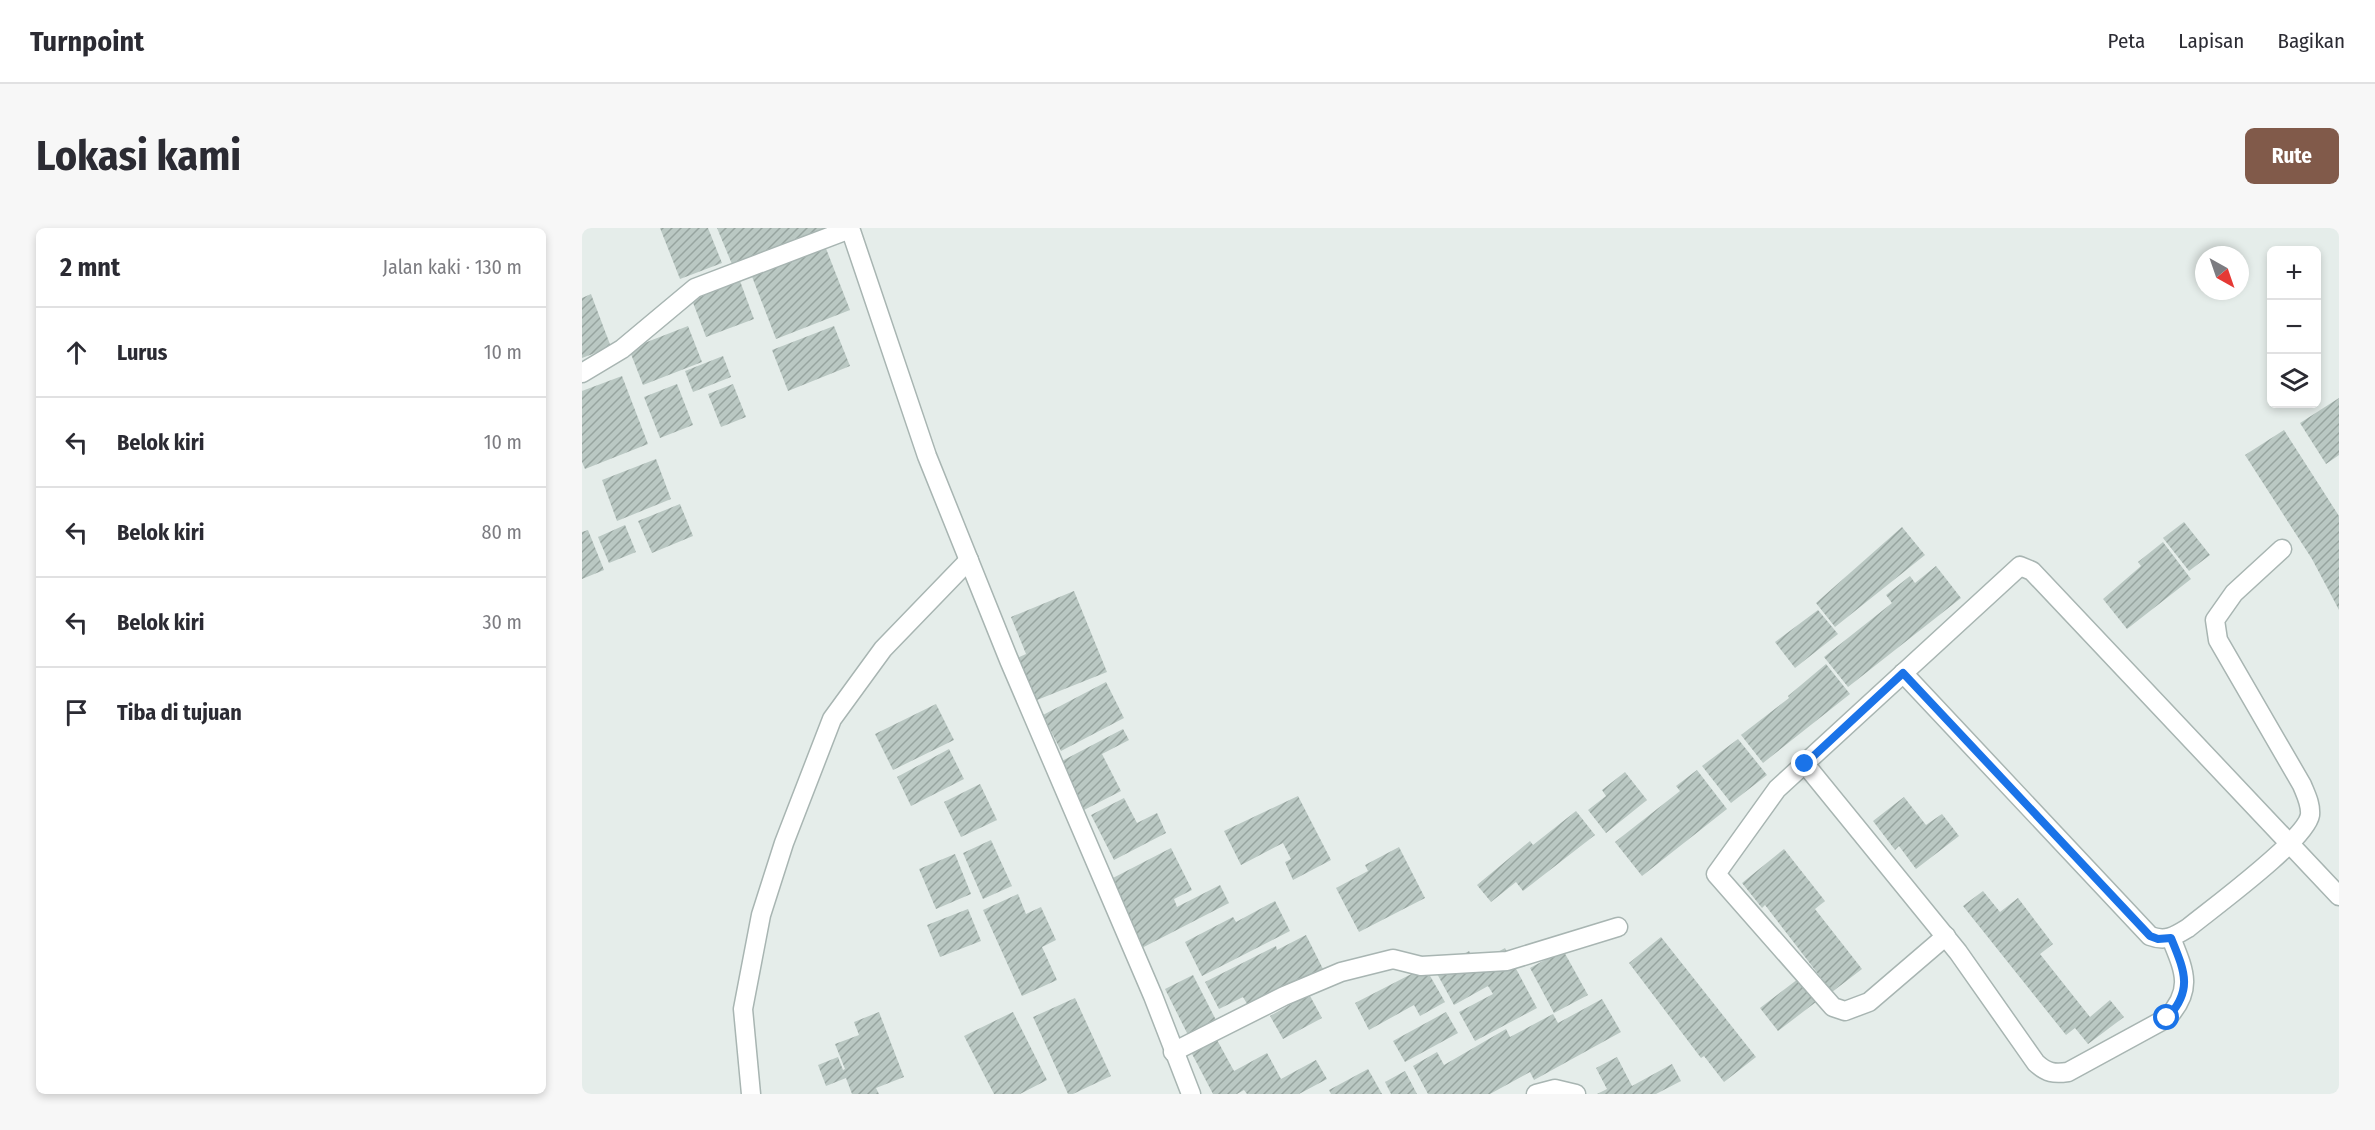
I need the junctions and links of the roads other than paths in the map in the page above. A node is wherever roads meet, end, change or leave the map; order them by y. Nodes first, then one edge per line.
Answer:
1 (850, 228) edge
2 (582, 373) edge
3 (2282, 549) dead end
4 (969, 560) junction
5 (1903, 673) junction
6 (1805, 764) junction
7 (2290, 844) junction
8 (2339, 896) edge
9 (1618, 927) dead end
10 (1946, 936) junction
11 (2171, 938) junction
12 (1173, 1052) junction
13 (751, 1094) edge
14 (1191, 1094) edge
15 (1536, 1094) edge
16 (1576, 1094) edge

1 - 2 street
1 - 4 street
3 - 7 street
4 - 12 street
4 - 13 street
5 - 6 street
5 - 7 street
5 - 11 street
6 - 10 street
6 - 10 street
7 - 8 street
7 - 11 street
9 - 12 street
10 - 11 street
12 - 14 street
15 - 16 street

